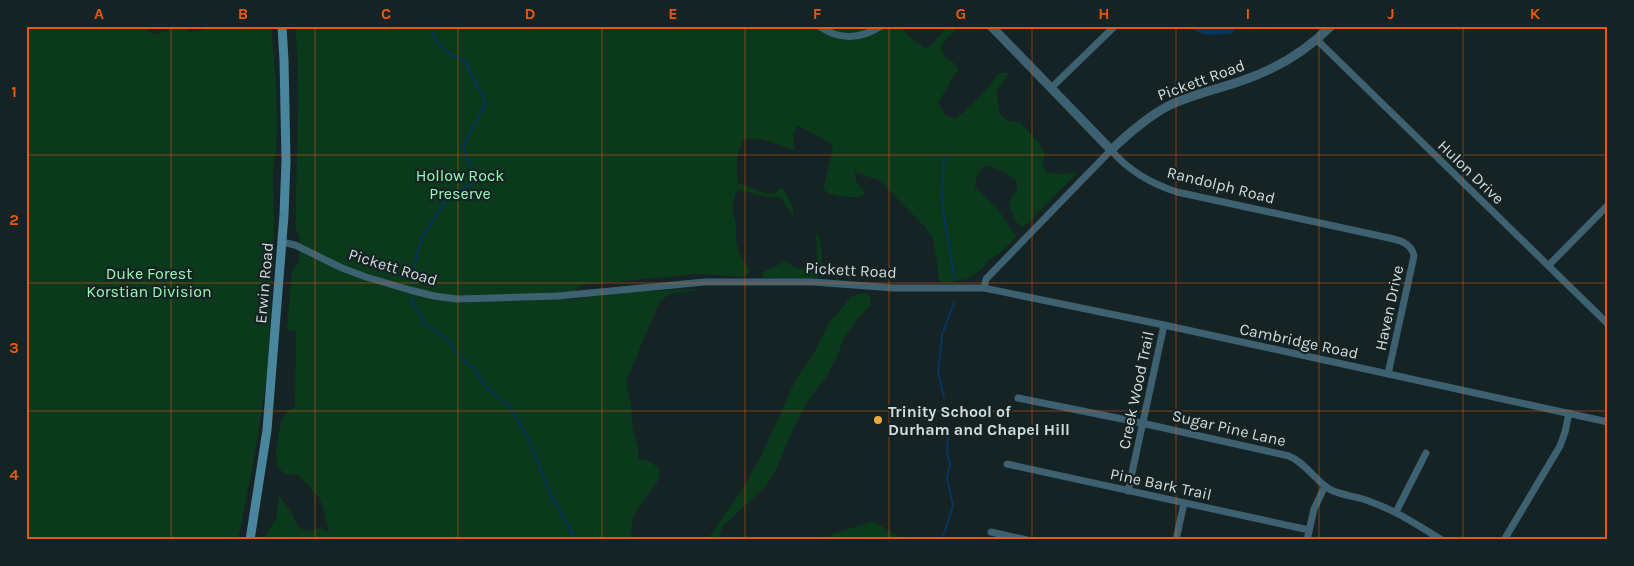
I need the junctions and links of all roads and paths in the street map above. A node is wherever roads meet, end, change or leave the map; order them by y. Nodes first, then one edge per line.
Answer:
1 (282, 26) edge
2 (819, 26) edge
3 (881, 26) edge
4 (991, 26) edge
5 (1116, 26) edge
6 (1331, 26) edge
7 (1316, 39) junction
8 (1050, 88) junction
9 (1111, 150) junction
10 (1608, 205) edge
11 (282, 242) junction
12 (1411, 248) joint
13 (1548, 266) junction
14 (984, 288) junction
15 (1608, 324) edge
16 (1164, 325) junction
17 (1388, 374) junction
18 (1018, 398) dead end
19 (1569, 413) junction
20 (1608, 422) edge
21 (1143, 423) junction
22 (1426, 453) dead end
23 (1007, 464) dead end
24 (1326, 486) junction
25 (1128, 491) junction
26 (1184, 503) junction
27 (1396, 512) junction
28 (1309, 530) junction
29 (992, 532) dead end
30 (250, 540) edge
31 (1027, 540) edge
32 (1176, 540) edge
33 (1307, 540) edge
34 (1442, 540) edge
35 (1504, 540) edge

1 - 11 main road, Erwin Road
2 - 3 street
4 - 8 street, Randolph Road
5 - 8 street
6 - 7 street, Pickett Road
7 - 9 street, Pickett Road
7 - 13 street, Hulon Drive
8 - 9 street, Randolph Road
9 - 12 street, Randolph Road
9 - 14 street, Pickett Road
10 - 13 street
11 - 14 street, Pickett Road
11 - 30 main road, Erwin Road
12 - 17 street, Haven Drive
13 - 15 street, Hulon Drive
14 - 16 street, Cambridge Road
16 - 17 street, Cambridge Road
16 - 21 street, Creek Wood Trail
17 - 19 street, Cambridge Road
18 - 21 street, Sugar Pine Lane
19 - 20 street, Cambridge Road
19 - 35 street
21 - 24 street, Sugar Pine Lane
21 - 25 street, Creek Wood Trail
22 - 27 street
23 - 25 street, Pine Bark Trail
24 - 27 street, Sugar Pine Lane
24 - 28 street
25 - 26 street, Pine Bark Trail
26 - 28 street, Pine Bark Trail
26 - 32 street
27 - 34 street, Sugar Pine Lane
28 - 33 street
29 - 31 street

